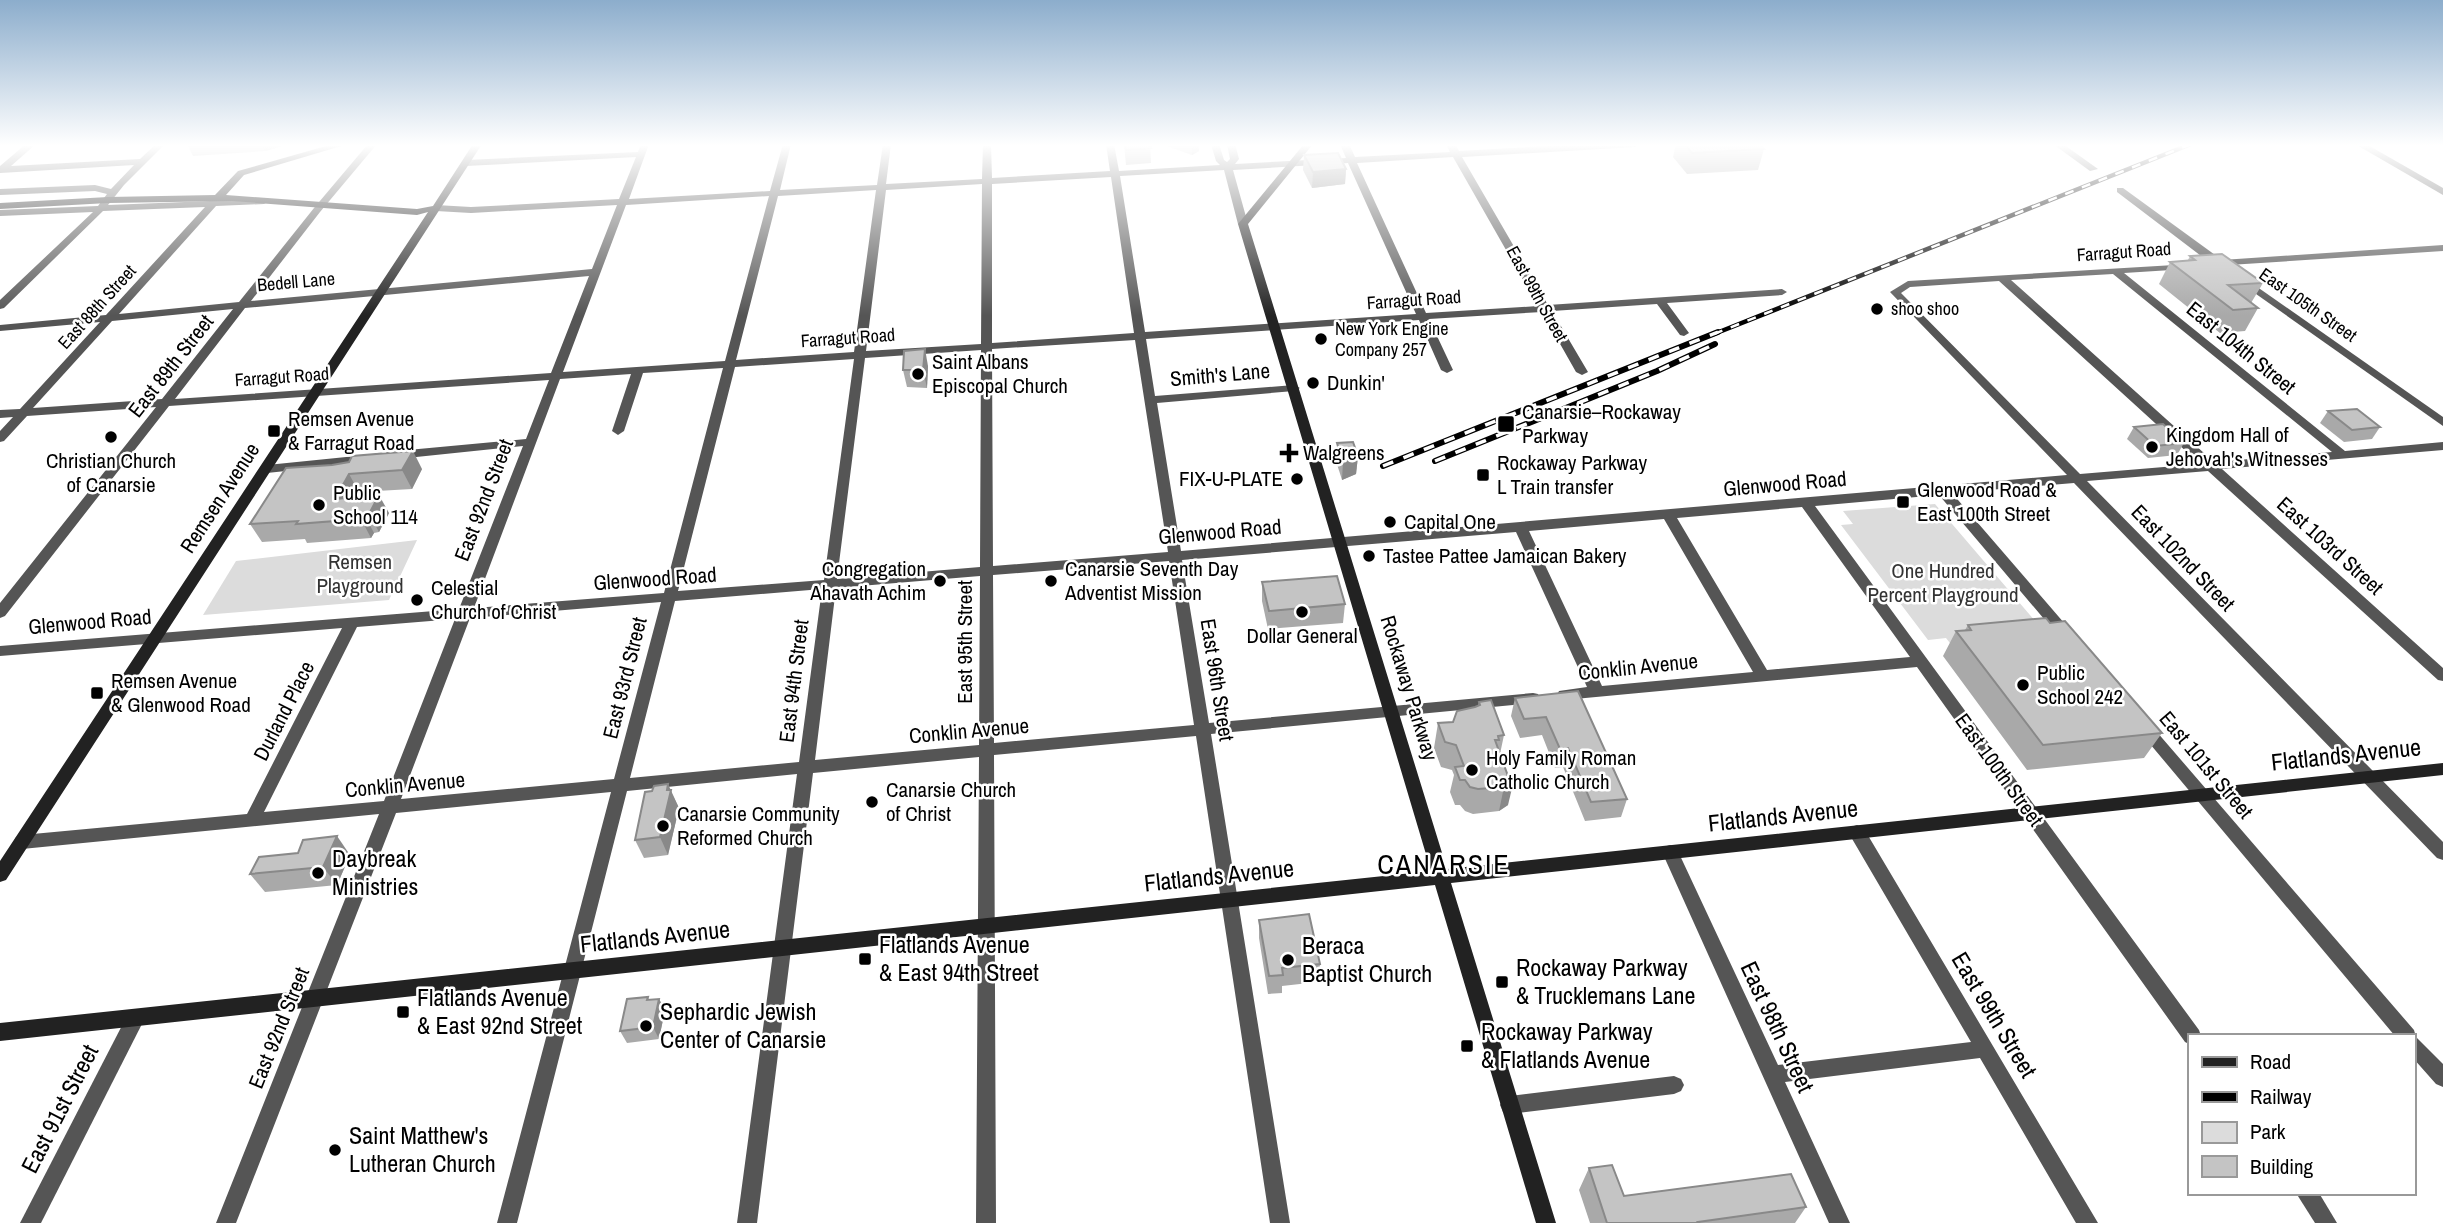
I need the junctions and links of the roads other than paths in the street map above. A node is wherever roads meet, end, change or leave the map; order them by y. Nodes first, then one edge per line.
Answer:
1 (90, 201) edge
2 (100, 201) edge
3 (108, 201) edge
4 (215, 201) edge
5 (272, 201) edge
6 (300, 201) edge
7 (441, 201) edge
8 (622, 201) edge
9 (623, 201) edge
10 (772, 201) edge
11 (879, 201) edge
12 (987, 201) edge
13 (1118, 201) edge
14 (1237, 201) edge
15 (1262, 201) edge
16 (1371, 201) edge
17 (1484, 201) edge
18 (2134, 201) edge
19 (325, 202) junction
20 (0, 206) edge
21 (436, 208) junction
22 (0, 213) edge
23 (1243, 224) junction
24 (2443, 248) edge
25 (2220, 263) junction
26 (2115, 270) junction
27 (595, 272) junction
28 (2002, 278) junction
29 (382, 292) junction
30 (1782, 292) dead end
31 (1895, 292) joint
32 (1660, 300) junction
33 (244, 305) junction
34 (0, 306) edge
35 (1547, 308) junction
36 (111, 317) junction
37 (1424, 317) junction
38 (1275, 327) junction
39 (0, 328) edge
40 (1684, 333) dead end
41 (1140, 337) junction
42 (986, 347) junction
43 (859, 356) junction
44 (730, 363) junction
45 (1447, 370) dead end
46 (638, 371) junction
47 (1582, 372) dead end
48 (556, 375) junction
49 (1294, 388) junction
50 (316, 393) junction
51 (1149, 400) junction
52 (166, 402) junction
53 (24, 412) junction
54 (0, 414) edge
55 (2443, 422) edge
56 (618, 430) dead end
57 (0, 438) edge
58 (531, 442) junction
59 (2443, 446) edge
60 (2343, 455) junction
61 (2210, 466) junction
62 (267, 469) junction
63 (2078, 481) junction
64 (1944, 492) junction
65 (1807, 504) junction
66 (1669, 516) junction
67 (1521, 528) junction
68 (1341, 543) junction
69 (1175, 556) junction
70 (986, 572) junction
71 (830, 586) junction
72 (669, 599) junction
73 (0, 613) edge
74 (464, 614) junction
75 (352, 622) junction
76 (156, 638) junction
77 (2075, 645) edge
78 (0, 651) edge
79 (1921, 662) junction
80 (1763, 676) junction
81 (2443, 676) edge
82 (1597, 692) junction
83 (1392, 712) junction
84 (2136, 718) edge
85 (1202, 730) junction
86 (986, 750) junction
87 (806, 768) junction
88 (2443, 769) edge
89 (2368, 777) junction
90 (621, 785) junction
91 (2202, 795) junction
92 (390, 808) junction
93 (2030, 813) junction
94 (253, 820) junction
95 (1857, 832) junction
96 (22, 842) junction
97 (1670, 852) junction
98 (2443, 853) edge
99 (0, 875) edge
100 (1442, 877) junction
101 (1229, 900) junction
102 (986, 926) junction
103 (782, 948) junction
104 (573, 971) junction
105 (315, 998) junction
106 (136, 1018) junction
107 (0, 1032) edge
108 (2191, 1034) edge
109 (2405, 1034) edge
110 (2415, 1046) edge
111 (1985, 1049) junction
112 (1772, 1075) junction
113 (2443, 1079) edge
114 (1674, 1085) dead end
115 (1510, 1105) junction
116 (2307, 1195) edge
117 (30, 1223) edge
118 (226, 1223) edge
119 (507, 1223) edge
120 (747, 1223) edge
121 (986, 1223) edge
122 (1280, 1223) edge
123 (1546, 1223) edge
124 (1840, 1223) edge
125 (2088, 1223) edge
126 (2327, 1223) edge

1 - 20 main road
2 - 22 street
3 - 34 street
4 - 36 street, East 88th Street
5 - 19 main road
6 - 19 main road
7 - 21 main road, Remsen Avenue
8 - 21 street
9 - 27 street, East 92nd Street
10 - 44 street, East 93rd Street
11 - 43 street, East 94th Street
12 - 42 street, East 95th Street
13 - 41 street, East 96th Street
14 - 23 street, Rockaway Parkway
15 - 23 main road
16 - 37 street
17 - 35 street, East 99th Street
18 - 25 street, East 105th Street
19 - 21 main road
19 - 33 street, East 89th Street
21 - 29 main road, Remsen Avenue
23 - 38 main road, Rockaway Parkway
24 - 25 street, Farragut Road
25 - 26 street, Farragut Road
25 - 55 street, East 105th Street
26 - 28 street, Farragut Road
26 - 60 street, East 104th Street
27 - 29 street, Bedell Lane
27 - 48 street, East 92nd Street
28 - 31 street, Farragut Road
28 - 61 street, East 103rd Street
29 - 33 street, Bedell Lane
29 - 50 main road, Remsen Avenue
30 - 32 street, Farragut Road
31 - 63 street, East 102nd Street
32 - 35 street, Farragut Road
32 - 40 street
33 - 36 street, Bedell Lane
33 - 52 street, East 89th Street
35 - 37 street, Farragut Road
35 - 47 street, East 99th Street
36 - 39 street, Bedell Lane
36 - 53 street, East 88th Street
37 - 38 street, Farragut Road
37 - 45 street
38 - 41 street, Farragut Road
38 - 49 main road, Rockaway Parkway
41 - 42 street, Farragut Road
41 - 51 street, East 96th Street
42 - 43 street, Farragut Road
42 - 70 street, East 95th Street
43 - 44 street, Farragut Road
43 - 71 street, East 94th Street
44 - 46 street, Farragut Road
44 - 72 street, East 93rd Street
46 - 48 street, Farragut Road
46 - 56 street
48 - 50 street, Farragut Road
48 - 58 street, East 92nd Street
49 - 51 street, Smith's Lane
49 - 68 main road, Rockaway Parkway
50 - 52 street, Farragut Road
50 - 62 main road, Remsen Avenue
51 - 69 street, East 96th Street
52 - 53 street, Farragut Road
52 - 73 street, East 89th Street
53 - 54 street, Farragut Road
53 - 57 street, East 88th Street
58 - 62 street
58 - 74 street, East 92nd Street
59 - 60 street, Glenwood Road
60 - 61 street, Glenwood Road
61 - 63 street, Glenwood Road
61 - 81 street, East 103rd Street
62 - 76 main road, Remsen Avenue
63 - 64 street, Glenwood Road
63 - 89 street, East 102nd Street
64 - 65 street, Glenwood Road
64 - 77 street
65 - 66 street, Glenwood Road
65 - 79 street, East 100th Street
66 - 67 street, Glenwood Road
66 - 80 street
67 - 68 street, Glenwood Road
67 - 82 street
68 - 69 street, Glenwood Road
68 - 83 main road, Rockaway Parkway
69 - 70 street, Glenwood Road
69 - 85 street, East 96th Street
70 - 71 street, Glenwood Road
70 - 86 street, East 95th Street
71 - 72 street, Glenwood Road
71 - 87 street, East 94th Street
72 - 74 street, Glenwood Road
72 - 90 street, East 93rd Street
74 - 75 street, Glenwood Road
74 - 92 street, East 92nd Street
75 - 76 street, Glenwood Road
75 - 94 street, Durland Place
76 - 78 street, Glenwood Road
76 - 96 main road, Remsen Avenue
79 - 80 street, Conklin Avenue
79 - 93 street, East 100th Street
80 - 82 street, Conklin Avenue
82 - 83 street, Conklin Avenue
83 - 85 street, Conklin Avenue
83 - 100 main road, Rockaway Parkway
84 - 91 street, East 101st Street
85 - 86 street, Conklin Avenue
85 - 101 street, East 96th Street
86 - 87 street, Conklin Avenue
86 - 102 street, East 95th Street
87 - 90 street, Conklin Avenue
87 - 103 street, East 94th Street
88 - 89 main road, Flatlands Avenue
89 - 91 main road, Flatlands Avenue
89 - 98 street, East 102nd Street
90 - 92 street, Conklin Avenue
90 - 104 street, East 93rd Street
91 - 93 main road, Flatlands Avenue
91 - 109 street, East 101st Street
92 - 94 street, Conklin Avenue
92 - 105 street, East 92nd Street
93 - 95 main road, Flatlands Avenue
93 - 108 street, East 100th Street
94 - 96 street, Conklin Avenue
95 - 97 main road, Flatlands Avenue
95 - 111 street, East 99th Street
96 - 99 main road, Remsen Avenue
97 - 100 main road, Flatlands Avenue
97 - 112 street, East 98th Street
100 - 101 main road, Flatlands Avenue
100 - 115 main road, Rockaway Parkway
101 - 102 main road, Flatlands Avenue
101 - 122 street, East 96th Street
102 - 103 main road, Flatlands Avenue
102 - 121 street, East 95th Street
103 - 104 main road, Flatlands Avenue
103 - 120 street, East 94th Street
104 - 105 main road, Flatlands Avenue
104 - 119 street, East 93rd Street
105 - 106 main road, Flatlands Avenue
105 - 118 street, East 92nd Street
106 - 107 main road, Flatlands Avenue
106 - 117 street, East 91st Street
110 - 113 street
111 - 112 street
111 - 125 street, East 99th Street
112 - 124 street, East 98th Street
114 - 115 street
115 - 123 main road, Rockaway Parkway
116 - 126 street

